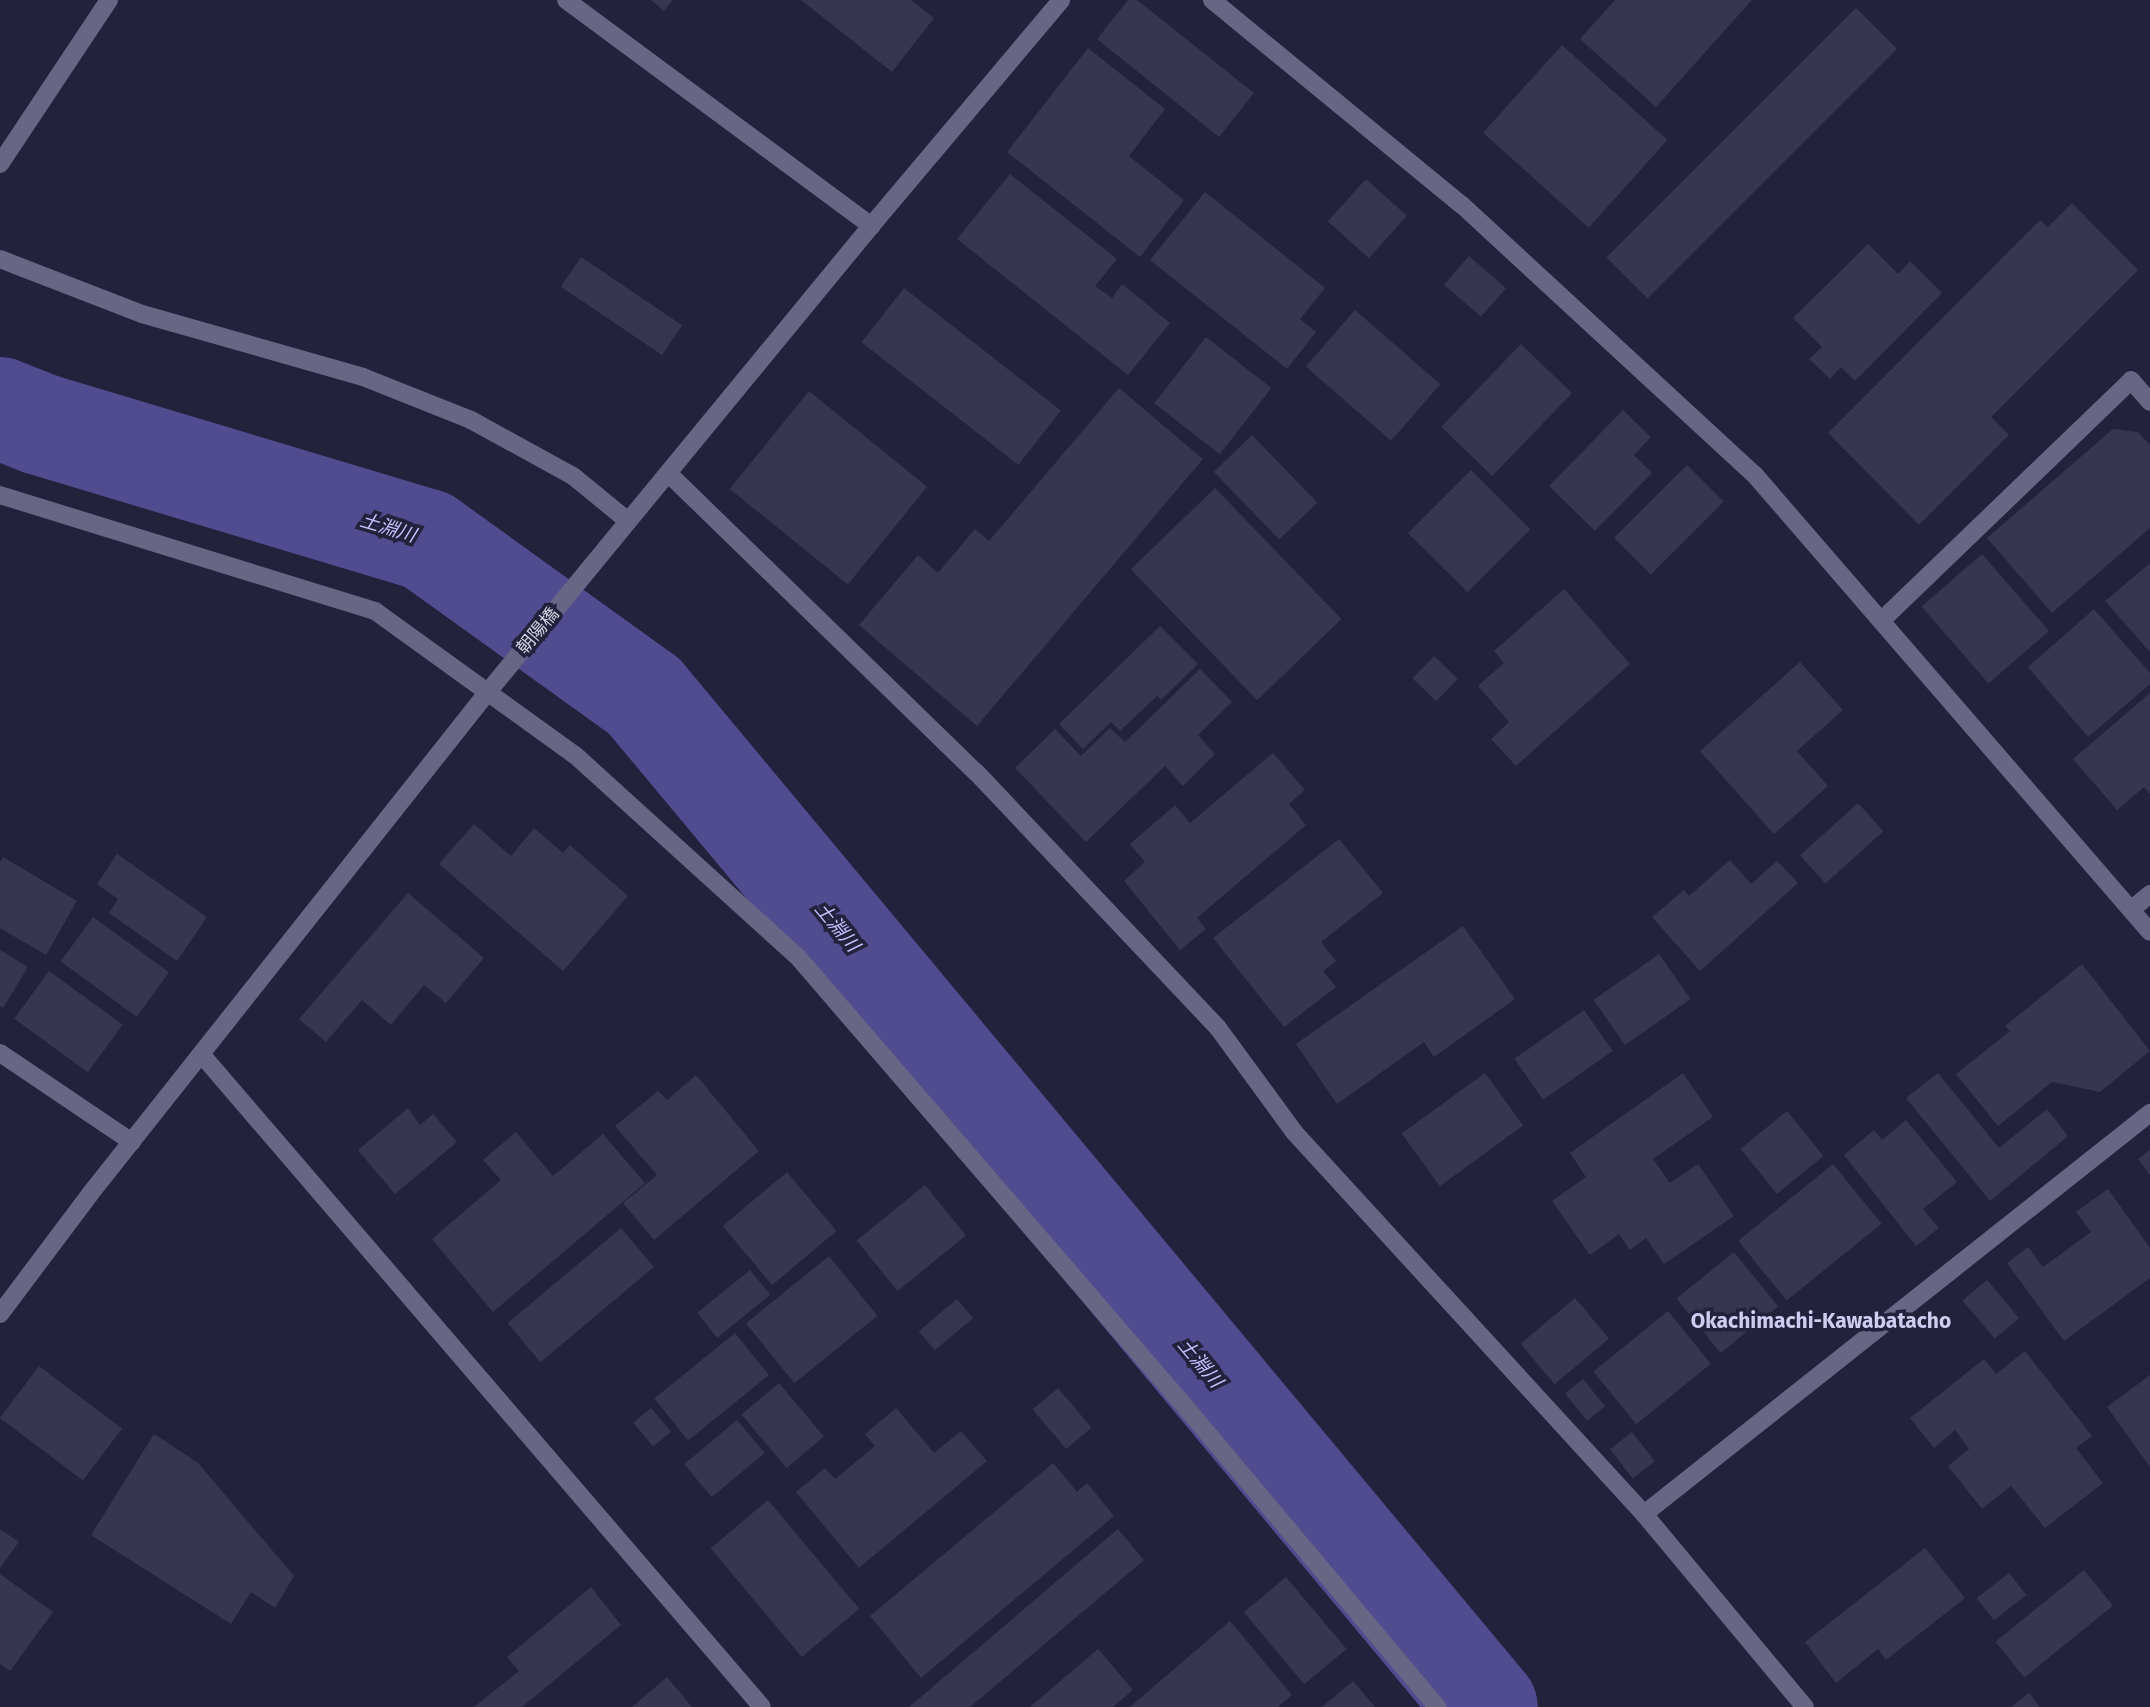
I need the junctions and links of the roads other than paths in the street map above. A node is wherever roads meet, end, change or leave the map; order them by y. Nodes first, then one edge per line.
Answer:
1 (108, 0) edge
2 (566, 0) edge
3 (1061, 0) edge
4 (1212, 0) edge
5 (0, 164) edge
6 (871, 226) junction
7 (0, 259) edge
8 (2150, 402) edge
9 (668, 473) junction
10 (0, 495) edge
11 (628, 521) junction
12 (1881, 621) junction
13 (490, 690) junction
14 (2150, 894) edge
15 (2131, 910) junction
16 (2150, 932) edge
17 (0, 1053) edge
18 (202, 1055) junction
19 (2150, 1113) edge
20 (132, 1142) junction
21 (0, 1314) edge
22 (1644, 1514) junction
23 (762, 1707) edge
24 (1437, 1707) edge
25 (1805, 1707) edge

1 - 5 street
2 - 6 street
3 - 6 street, 朝陽橋
4 - 12 street
6 - 9 street, 朝陽橋
7 - 11 street
8 - 12 street
9 - 11 street, 朝陽橋
9 - 22 street
10 - 13 street
11 - 13 street, 朝陽橋
12 - 15 street
13 - 18 street, 朝陽橋
13 - 24 street
14 - 15 street
15 - 16 street
17 - 20 street
18 - 20 street, 朝陽橋
18 - 23 street
19 - 22 street
20 - 21 street, 朝陽橋
22 - 25 street

